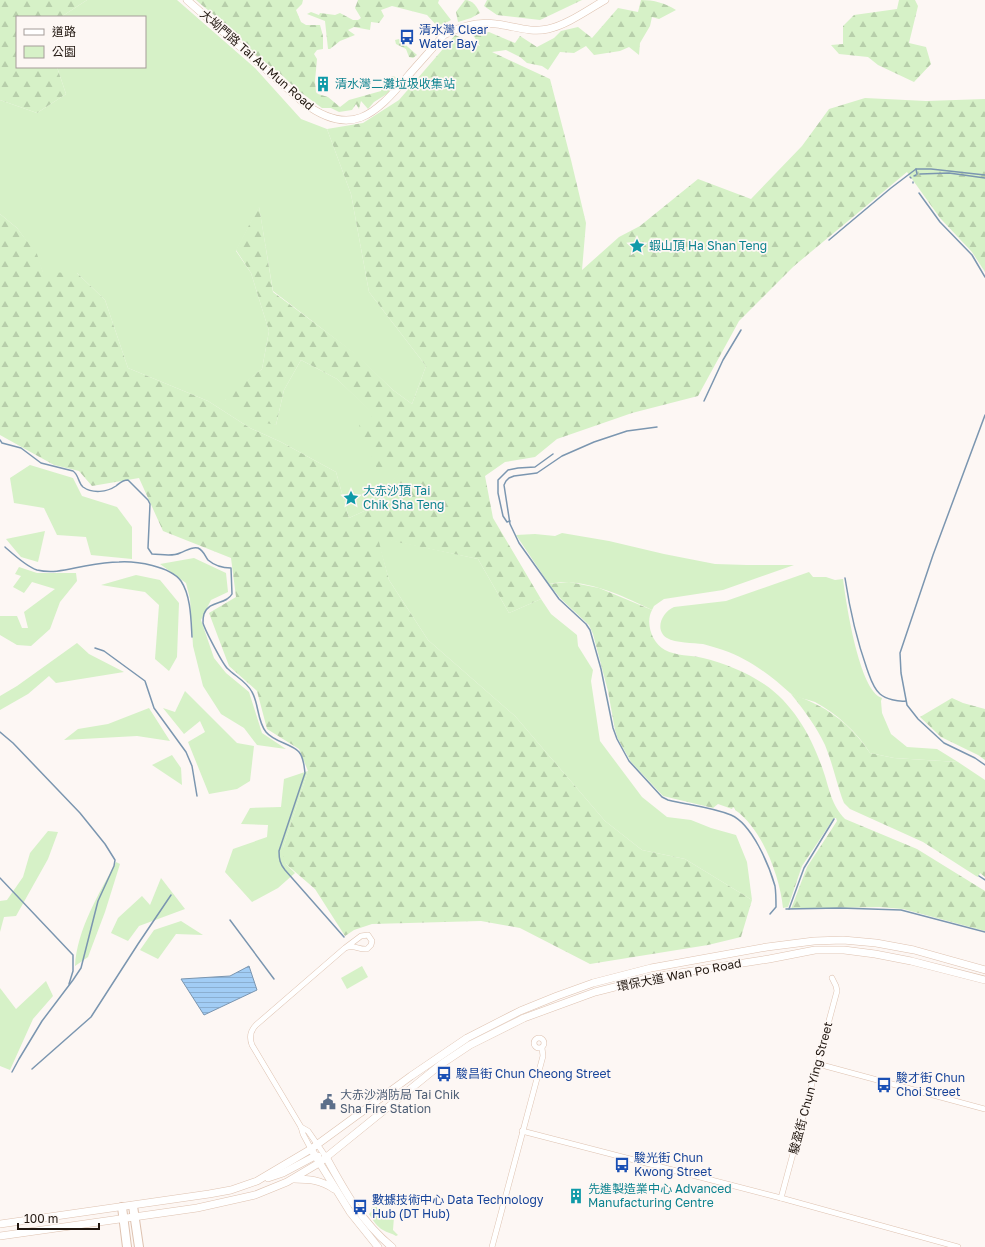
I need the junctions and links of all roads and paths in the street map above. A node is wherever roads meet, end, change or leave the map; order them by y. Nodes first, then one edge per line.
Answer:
1 (187, 0) edge
2 (606, 0) edge
3 (345, 948) junction
4 (985, 970) edge
5 (832, 978) dead end
6 (985, 980) edge
7 (542, 1048) dead end
8 (818, 1064) junction
9 (985, 1109) edge
10 (301, 1127) junction
11 (522, 1131) junction
12 (318, 1144) junction
13 (313, 1152) junction
14 (326, 1157) junction
15 (319, 1163) junction
16 (294, 1179) junction
17 (336, 1191) junction
18 (781, 1198) junction
19 (133, 1206) junction
20 (122, 1207) junction
21 (134, 1218) junction
22 (123, 1219) junction
23 (0, 1224) edge
24 (0, 1236) edge
25 (127, 1247) edge
26 (139, 1247) edge
27 (378, 1247) edge
28 (392, 1247) edge
29 (492, 1247) edge
30 (958, 1247) edge

1 - 2 main road, 大坳門路 Tai Au Mun Road
3 - 3 street
3 - 10 street
4 - 12 main road, 環保大道 Wan Po Road
5 - 8 street, 駿盈街 Chun Ying Street
6 - 14 main road, 環保大道 Wan Po Road
7 - 11 street
8 - 9 street
8 - 18 street, 駿盈街 Chun Ying Street
10 - 12 street
10 - 13 street
11 - 18 street
11 - 29 street
12 - 13 main road, 環保大道 Wan Po Road
12 - 14 street
13 - 14 main road
13 - 15 main road
13 - 19 main road, 環保大道 Wan Po Road
14 - 15 main road, 環保大道 Wan Po Road
14 - 28 main road
15 - 16 main road, 環保大道 Wan Po Road
15 - 17 main road
16 - 17 main road
16 - 21 main road, 環保大道 Wan Po Road
17 - 27 main road
18 - 30 street
19 - 20 main road
19 - 21 main road
20 - 22 main road
20 - 23 main road
21 - 22 main road, 環保大道 Wan Po Road
21 - 26 main road
22 - 24 main road, 環保大道 Wan Po Road
22 - 25 main road

